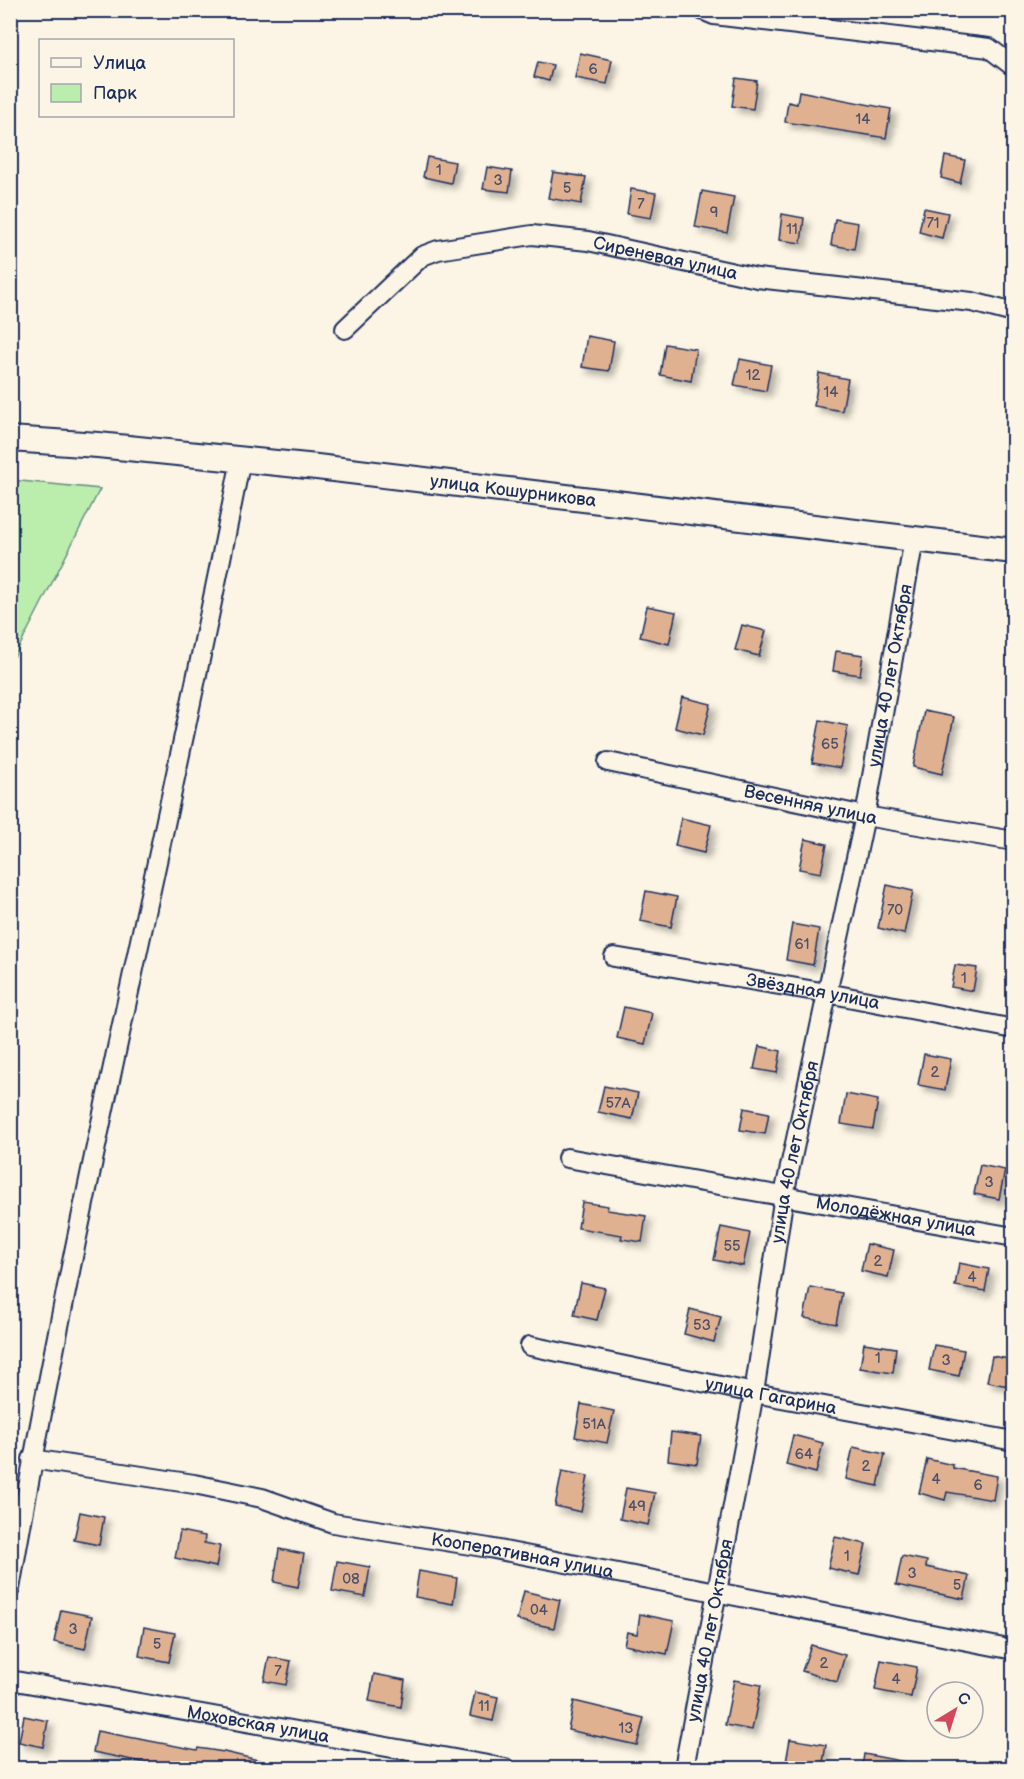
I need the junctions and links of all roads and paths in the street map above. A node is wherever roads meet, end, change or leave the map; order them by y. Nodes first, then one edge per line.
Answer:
1 (702, 10) edge
2 (1014, 67) edge
3 (1014, 313) edge
4 (345, 329) dead end
5 (10, 439) edge
6 (241, 459) junction
7 (914, 539) junction
8 (1014, 551) edge
9 (608, 762) dead end
10 (865, 816) junction
11 (1014, 841) edge
12 (614, 957) dead end
13 (827, 993) junction
14 (1014, 1029) edge
15 (567, 1158) dead end
16 (784, 1195) junction
17 (1014, 1237) edge
18 (530, 1346) dead end
19 (754, 1393) junction
20 (1014, 1441) edge
21 (32, 1459) junction
22 (10, 1589) edge
23 (717, 1594) junction
24 (1014, 1650) edge
25 (10, 1680) edge
26 (506, 1768) edge
27 (684, 1768) edge

1 - 2 street
3 - 4 street, Сиреневая улица
5 - 6 main road, улица Кошурникова
6 - 7 main road, улица Кошурникова
6 - 21 street
7 - 8 main road, улица Кошурникова
7 - 10 street, улица 40 лет Октября
9 - 10 street, Весенняя улица
10 - 11 street, Весенняя улица
10 - 13 street, улица 40 лет Октября
12 - 13 street, Звёздная улица
13 - 14 street, Звёздная улица
13 - 16 street, улица 40 лет Октября
15 - 16 street, Молодёжная улица
16 - 17 street, Молодёжная улица
16 - 19 street, улица 40 лет Октября
18 - 19 street, улица Гагарина
19 - 20 street, улица Гагарина
19 - 23 street, улица 40 лет Октября
21 - 22 street
21 - 23 street, Кооперативная улица
23 - 24 street, Кооперативная улица
23 - 27 street, улица 40 лет Октября
25 - 26 street, Моховская улица

